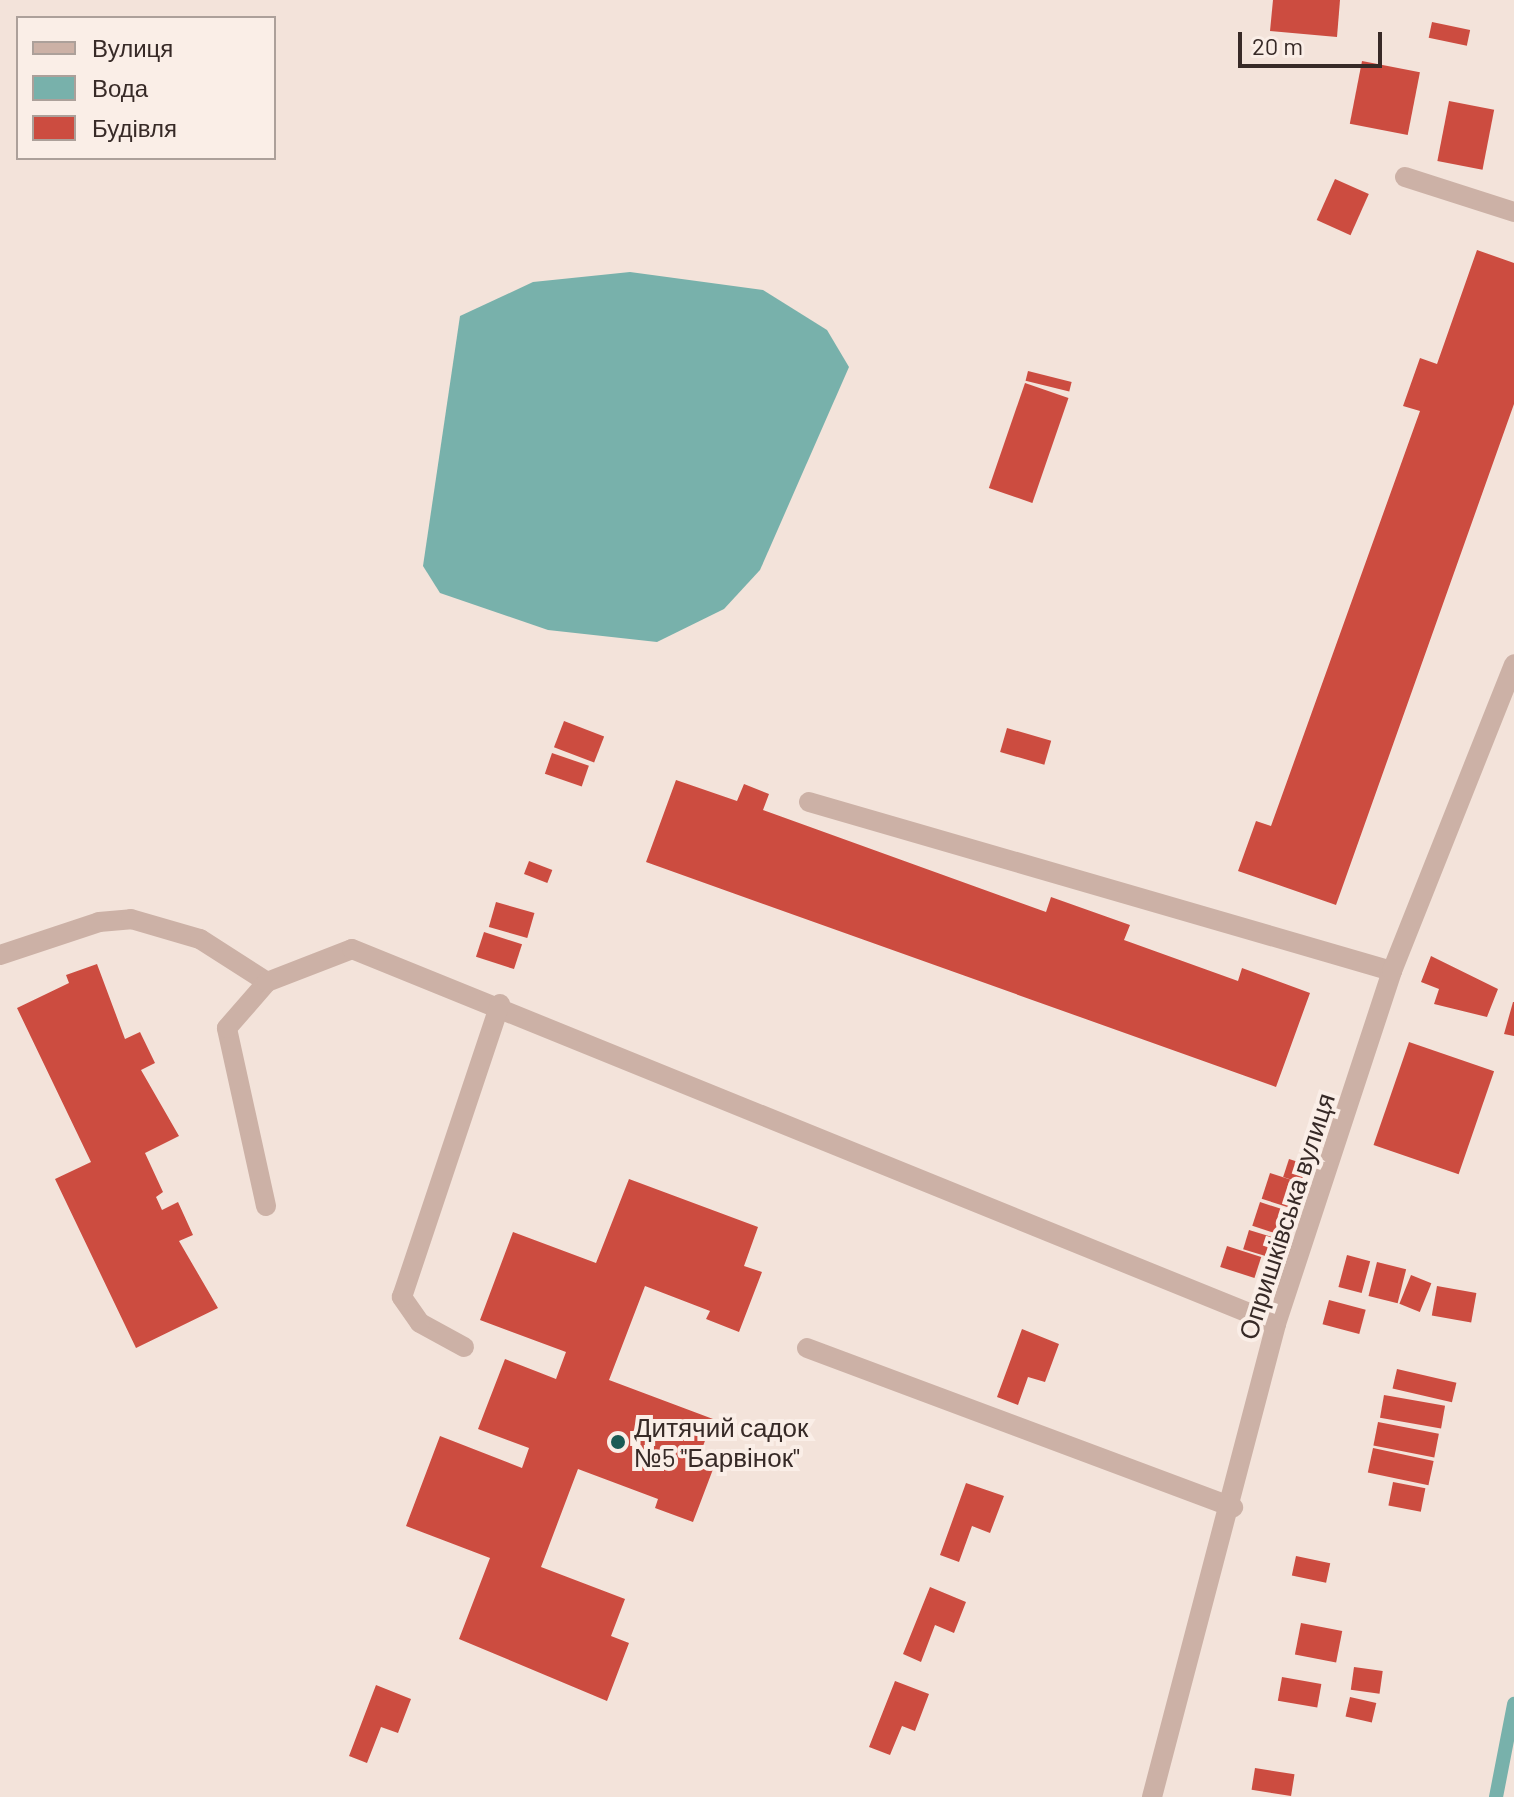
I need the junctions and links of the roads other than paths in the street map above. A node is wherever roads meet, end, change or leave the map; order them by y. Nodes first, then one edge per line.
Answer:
1 (1405, 177) dead end
2 (1514, 212) edge
3 (1514, 664) edge
4 (809, 802) dead end
5 (0, 955) edge
6 (1392, 971) junction
7 (267, 982) junction
8 (500, 1004) junction
9 (266, 1206) dead end
10 (1276, 1324) junction
11 (464, 1347) dead end
12 (807, 1348) dead end
13 (1233, 1507) junction
14 (1152, 1797) edge

1 - 2 street
3 - 6 street, Опришківська вулиця
4 - 6 street
5 - 7 street
6 - 10 street, Опришківська вулиця
7 - 8 street
7 - 9 street
8 - 10 street
8 - 11 street
10 - 13 street, Опришківська вулиця
12 - 13 street
13 - 14 street, Опришківська вулиця

